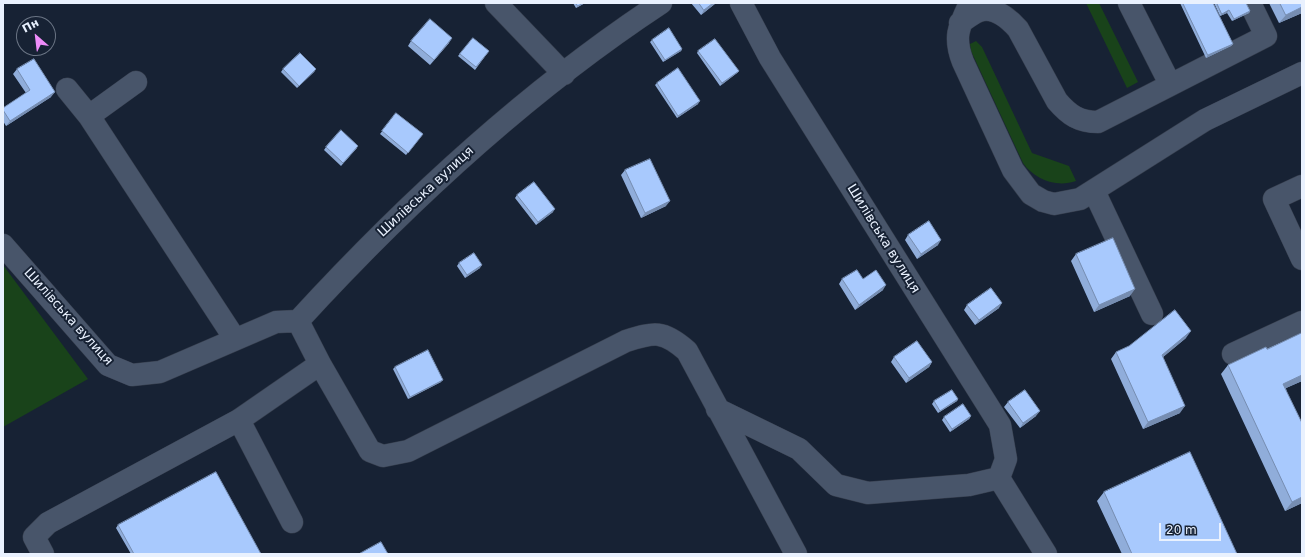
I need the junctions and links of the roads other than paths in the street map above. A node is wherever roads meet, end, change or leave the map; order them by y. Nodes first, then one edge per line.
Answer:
1 (496, 3) edge
2 (661, 3) edge
3 (740, 3) edge
4 (970, 3) edge
5 (1129, 3) edge
6 (1250, 3) edge
7 (960, 23) junction
8 (1302, 73) edge
9 (564, 74) junction
10 (136, 82) dead end
11 (1170, 84) junction
12 (67, 89) dead end
13 (89, 116) junction
14 (1302, 186) edge
15 (1094, 191) junction
16 (3, 245) edge
17 (1302, 259) edge
18 (1152, 314) dead end
19 (298, 321) junction
20 (1302, 322) edge
21 (235, 340) junction
22 (1232, 354) dead end
23 (320, 364) junction
24 (717, 409) junction
25 (239, 420) junction
26 (999, 478) junction
27 (292, 522) dead end
28 (43, 554) edge
29 (796, 554) edge
30 (1046, 554) edge

1 - 9 street
2 - 9 street, Шилівська вулиця
3 - 26 street, Шилівська вулиця
4 - 7 street
5 - 11 street
6 - 11 street
7 - 11 street
7 - 15 street
8 - 15 street
9 - 19 street, Шилівська вулиця
10 - 13 street
12 - 13 street
13 - 21 street
14 - 17 street
15 - 18 street
16 - 21 street, Шилівська вулиця
19 - 21 street, Шилівська вулиця
19 - 23 street
20 - 22 street
23 - 24 street
23 - 25 street
24 - 26 street
24 - 29 street
25 - 27 street
25 - 28 street
26 - 30 street

